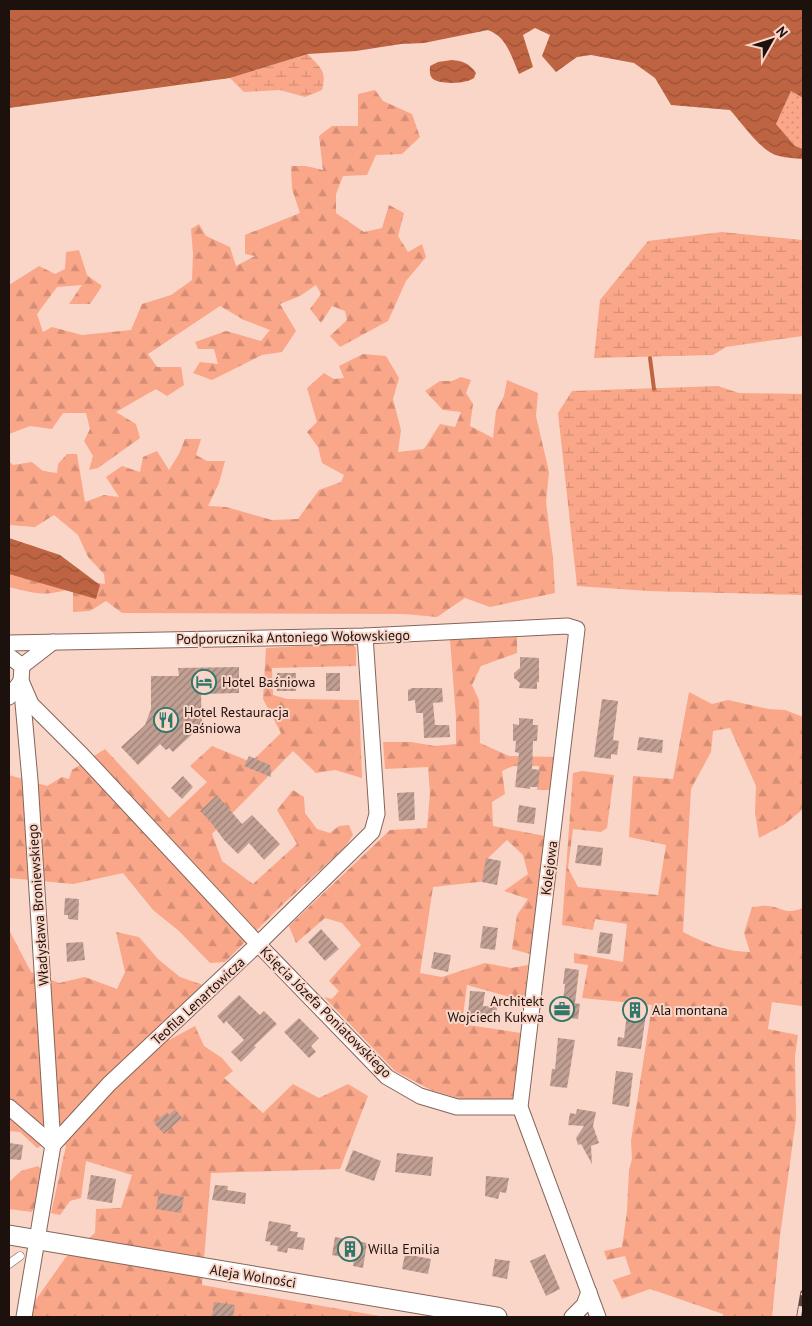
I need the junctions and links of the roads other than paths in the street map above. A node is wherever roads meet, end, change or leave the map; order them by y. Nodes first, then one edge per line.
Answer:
1 (578, 629) joint
2 (365, 636) junction
3 (53, 642) junction
4 (9, 643) edge
5 (9, 656) edge
6 (21, 673) junction
7 (9, 697) edge
8 (258, 944) junction
9 (9, 1107) edge
10 (520, 1107) junction
11 (53, 1145) junction
12 (9, 1235) edge
13 (38, 1240) junction
14 (20, 1256) dead end
15 (9, 1264) edge
16 (589, 1292) junction
17 (24, 1317) edge
18 (497, 1317) edge
19 (572, 1317) edge
20 (598, 1317) edge

1 - 2 street, Podporucznika Antoniego Wołowskiego
1 - 10 street, Kolejowa
2 - 3 street, Podporucznika Antoniego Wołowskiego
2 - 8 street, Teofila Lenartowicza
3 - 4 street, Podporucznika Antoniego Wołowskiego
3 - 6 street
5 - 6 street
6 - 7 street
6 - 8 street, Księcia Józefa Poniatowskiego
6 - 11 street, Władysława Broniewskiego
8 - 10 street, Księcia Józefa Poniatowskiego
8 - 11 street, Teofila Lenartowicza
9 - 11 street
10 - 16 street
11 - 13 street
12 - 13 street, Aleja Wolności
13 - 17 street
13 - 18 street, Aleja Wolności
14 - 15 lane
16 - 19 street
16 - 20 street

